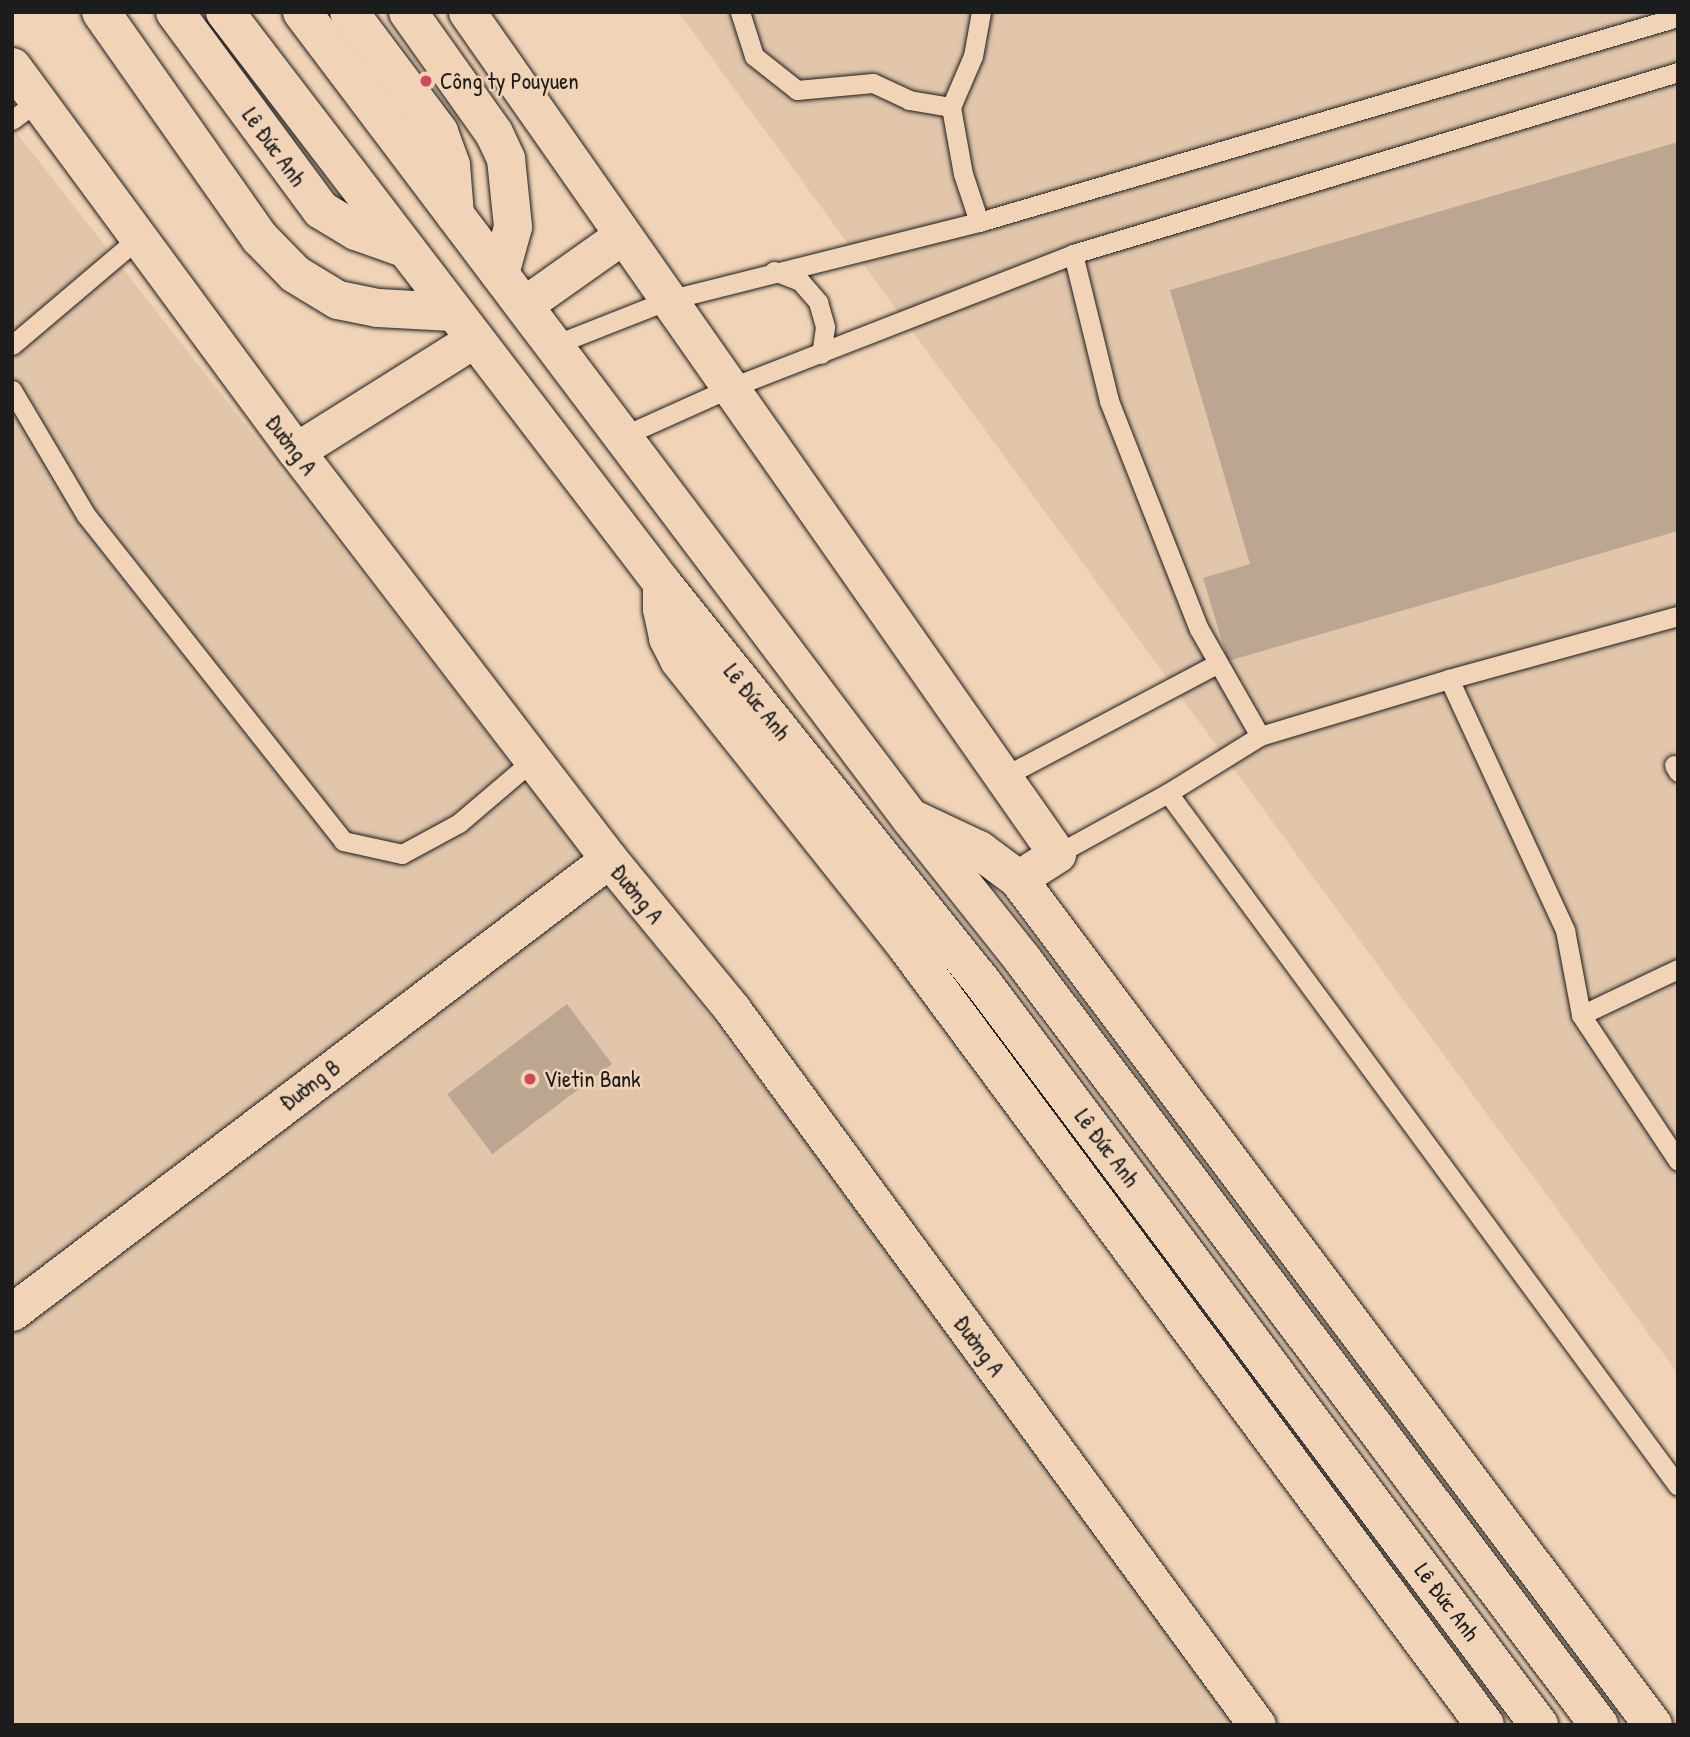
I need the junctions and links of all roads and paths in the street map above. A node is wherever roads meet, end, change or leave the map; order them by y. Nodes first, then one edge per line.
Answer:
1 (101, 12) edge
2 (175, 12) edge
3 (225, 12) edge
4 (302, 12) edge
5 (349, 12) edge
6 (408, 12) edge
7 (467, 12) edge
8 (740, 12) edge
9 (981, 12) edge
10 (1678, 17) edge
11 (12, 66) edge
12 (1678, 72) edge
13 (951, 107) junction
14 (25, 110) edge
15 (455, 215) junction
16 (979, 222) junction
17 (623, 235) junction
18 (138, 238) junction
19 (401, 247) junction
20 (1073, 254) junction
21 (774, 271) junction
22 (500, 274) junction
23 (668, 300) junction
24 (524, 305) junction
25 (463, 326) junction
26 (12, 345) edge
27 (554, 345) junction
28 (821, 354) junction
29 (730, 388) junction
30 (12, 390) edge
31 (623, 436) junction
32 (296, 451) junction
33 (662, 583) junction
34 (1678, 616) edge
35 (1219, 663) junction
36 (1449, 678) junction
37 (1260, 736) junction
38 (533, 760) junction
39 (1003, 777) junction
40 (1168, 793) junction
41 (911, 819) junction
42 (1057, 854) junction
43 (609, 859) junction
44 (1018, 879) junction
45 (1023, 960) junction
46 (1678, 969) edge
47 (1581, 1015) junction
48 (1678, 1161) edge
49 (12, 1312) edge
50 (1678, 1486) edge
51 (1258, 1725) edge
52 (1485, 1725) edge
53 (1539, 1725) edge
54 (1599, 1725) edge
55 (1653, 1725) edge

1 - 25 highway
2 - 19 highway, Lê Đức Anh
3 - 19 highway, Lê Đức Anh
4 - 15 highway, Lê Đức Anh
5 - 15 highway
6 - 22 highway
7 - 17 street
8 - 13 lane
9 - 13 lane
10 - 16 lane
11 - 14 street, Đường A
12 - 20 lane
13 - 16 lane
14 - 18 street, Đường A
15 - 22 highway, Lê Đức Anh
16 - 21 lane
17 - 23 street
17 - 24 street
18 - 26 lane
18 - 32 street, Đường A
19 - 25 highway, Lê Đức Anh
20 - 28 lane
20 - 35 lane
21 - 23 lane
21 - 28 lane
22 - 24 highway, Lê Đức Anh
23 - 27 lane
23 - 29 street
24 - 27 highway, Lê Đức Anh
25 - 32 street
25 - 33 highway, Lê Đức Anh
27 - 31 highway, Lê Đức Anh
28 - 29 lane
29 - 31 lane
29 - 39 street
30 - 38 lane
31 - 41 highway, Lê Đức Anh
32 - 38 street, Đường A
33 - 52 highway, Lê Đức Anh
33 - 53 highway, Lê Đức Anh
34 - 36 lane
35 - 37 lane
35 - 39 lane
36 - 37 lane
36 - 47 lane
37 - 40 lane
38 - 43 street, Đường A
39 - 42 street
40 - 42 lane
40 - 50 lane
41 - 44 highway
41 - 45 highway, Lê Đức Anh
42 - 44 street
43 - 49 street, Đường B
43 - 51 street, Đường A
44 - 45 highway
44 - 55 highway
45 - 54 highway, Lê Đức Anh
46 - 47 lane
47 - 48 lane

